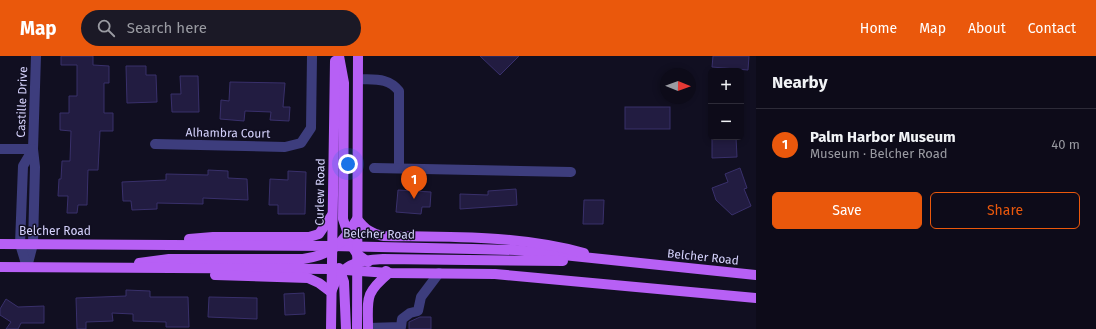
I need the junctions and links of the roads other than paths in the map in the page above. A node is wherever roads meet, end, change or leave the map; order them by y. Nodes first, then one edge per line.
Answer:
1 (36, 56) edge
2 (312, 56) edge
3 (336, 56) edge
4 (339, 56) edge
5 (358, 56) edge
6 (358, 79) junction
7 (155, 144) dead end
8 (0, 149) edge
9 (33, 149) junction
10 (374, 168) dead end
11 (399, 168) junction
12 (571, 172) dead end
13 (333, 213) junction
14 (357, 219) junction
15 (347, 236) junction
16 (0, 244) edge
17 (20, 244) junction
18 (33, 244) junction
19 (145, 244) junction
20 (332, 251) junction
21 (357, 257) junction
22 (613, 261) junction
23 (0, 267) edge
24 (27, 267) junction
25 (104, 268) junction
26 (128, 268) junction
27 (339, 270) junction
28 (389, 273) junction
29 (438, 274) junction
30 (756, 275) edge
31 (331, 292) junction
32 (756, 298) edge
33 (368, 328) edge
34 (331, 329) edge
35 (346, 329) edge
36 (358, 329) edge

1 - 9 street, Castille Drive
2 - 7 street, Alhambra Court
3 - 13 main road, Curlew Road
4 - 15 main road
5 - 6 main road
6 - 11 street
6 - 14 main road
8 - 9 street
9 - 17 street, Castille Drive
9 - 18 street, Castille Drive
10 - 11 street
11 - 12 street
13 - 19 main road
13 - 20 main road, Curlew Road
14 - 15 main road
14 - 21 main road
14 - 22 main road
15 - 20 main road
15 - 21 main road
16 - 17 main road, Belcher Road
17 - 18 main road, Belcher Road
17 - 24 street, Castille Drive
18 - 19 main road, Belcher Road
18 - 24 street, Castille Drive
19 - 20 main road, Belcher Road
20 - 21 main road, Belcher Road
20 - 25 main road
20 - 27 main road, Curlew Road
21 - 22 main road
21 - 22 main road, Belcher Road
21 - 27 main road, Belcher Road
21 - 28 main road, Belcher Road
21 - 36 main road
22 - 30 main road, Belcher Road
23 - 24 main road, Belcher Road
24 - 25 main road, Belcher Road
25 - 26 main road, Belcher Road
26 - 27 main road, Belcher Road
26 - 31 main road
27 - 31 main road, Curlew Road
27 - 35 main road
28 - 29 main road, Belcher Road
28 - 33 main road
29 - 32 main road, Belcher Road
29 - 33 street
31 - 34 main road, Curlew Road

